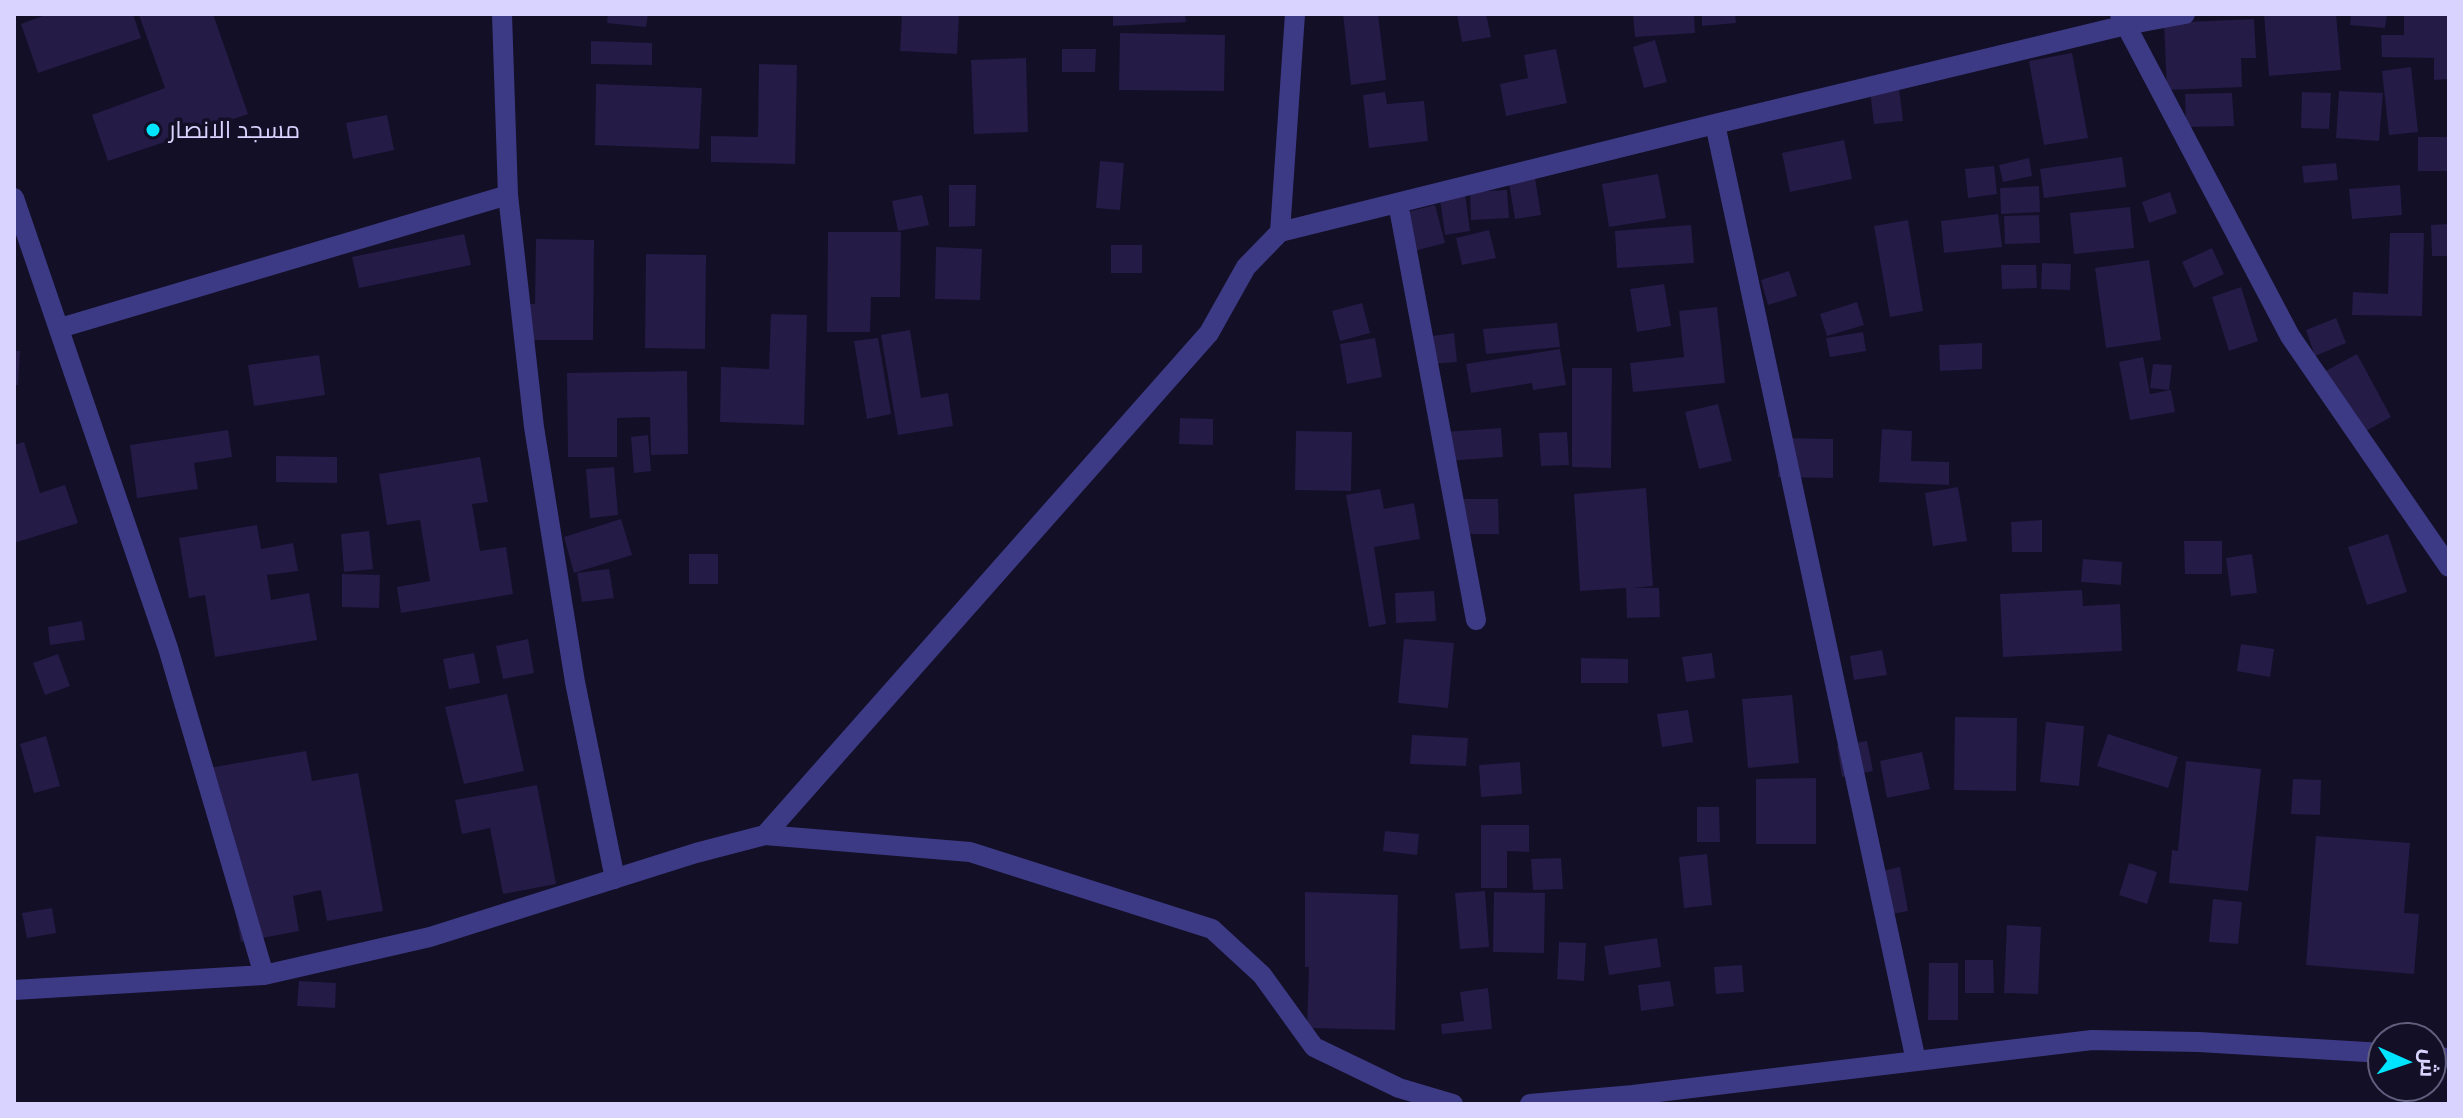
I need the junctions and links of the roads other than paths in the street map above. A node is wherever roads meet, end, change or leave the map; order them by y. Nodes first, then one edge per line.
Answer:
1 (502, 14) edge
2 (1295, 14) edge
3 (2185, 14) edge
4 (2123, 20) edge
5 (1715, 124) junction
6 (508, 195) junction
7 (14, 198) edge
8 (1398, 203) junction
9 (1280, 232) junction
10 (60, 328) junction
11 (2449, 567) edge
12 (1476, 620) dead end
13 (765, 835) junction
14 (615, 879) junction
15 (264, 975) junction
16 (14, 990) edge
17 (2367, 1052) edge
18 (1916, 1061) junction
19 (1453, 1104) edge
20 (1530, 1104) edge

1 - 6 street
2 - 9 street
3 - 4 street
4 - 5 street
4 - 11 street
5 - 8 street
5 - 18 street
6 - 10 street
6 - 14 street
7 - 10 street
8 - 9 street
8 - 12 street
9 - 13 street
10 - 15 street
13 - 14 street
13 - 19 street
14 - 15 street
15 - 16 street
17 - 18 street
18 - 20 street

